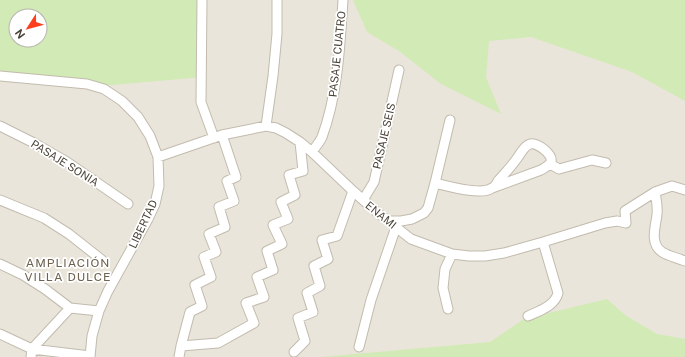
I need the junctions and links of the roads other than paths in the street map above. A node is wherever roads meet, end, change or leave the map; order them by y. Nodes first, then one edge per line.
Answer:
1 (202, 0) edge
2 (277, 0) edge
3 (343, 0) edge
4 (399, 70) dead end
5 (0, 76) edge
6 (450, 120) dead end
7 (0, 126) edge
8 (266, 126) junction
9 (218, 137) junction
10 (300, 142) junction
11 (312, 152) junction
12 (158, 157) junction
13 (606, 163) dead end
14 (550, 164) junction
15 (435, 182) junction
16 (492, 188) junction
17 (685, 190) edge
18 (353, 191) junction
19 (655, 192) junction
20 (0, 200) edge
21 (363, 200) junction
22 (128, 204) dead end
23 (392, 224) junction
24 (544, 242) junction
25 (452, 254) junction
26 (102, 260) dead end
27 (685, 261) edge
28 (0, 264) edge
29 (70, 308) junction
30 (448, 309) dead end
31 (99, 311) junction
32 (528, 316) dead end
33 (0, 334) edge
34 (181, 346) junction
35 (359, 347) dead end
36 (294, 352) dead end
37 (31, 353) edge
38 (90, 356) edge
39 (179, 357) edge

1 - 9 street
2 - 8 street
3 - 11 street, PASAJE CUATRO
4 - 21 street, PASAJE SEIS
5 - 12 street, LIBERTAD
6 - 15 street
7 - 22 street, PASAJE SONIA
8 - 9 street, ENAMI
8 - 10 street, ENAMI
9 - 12 street, ENAMI
9 - 34 street
10 - 11 street, ENAMI
10 - 34 street
11 - 18 street, ENAMI
12 - 31 street, LIBERTAD
13 - 14 street
14 - 16 street
14 - 16 street
15 - 16 street
15 - 23 street
17 - 19 street
18 - 21 street, ENAMI
18 - 36 street
19 - 24 street, ENAMI
19 - 27 street
20 - 26 street
21 - 23 street, ENAMI
23 - 25 street, ENAMI
23 - 35 street
24 - 25 street, ENAMI
24 - 32 street
25 - 30 street
28 - 29 street
29 - 31 street
29 - 37 street
31 - 38 street, LIBERTAD
33 - 37 street
34 - 39 street
37 - 38 street

